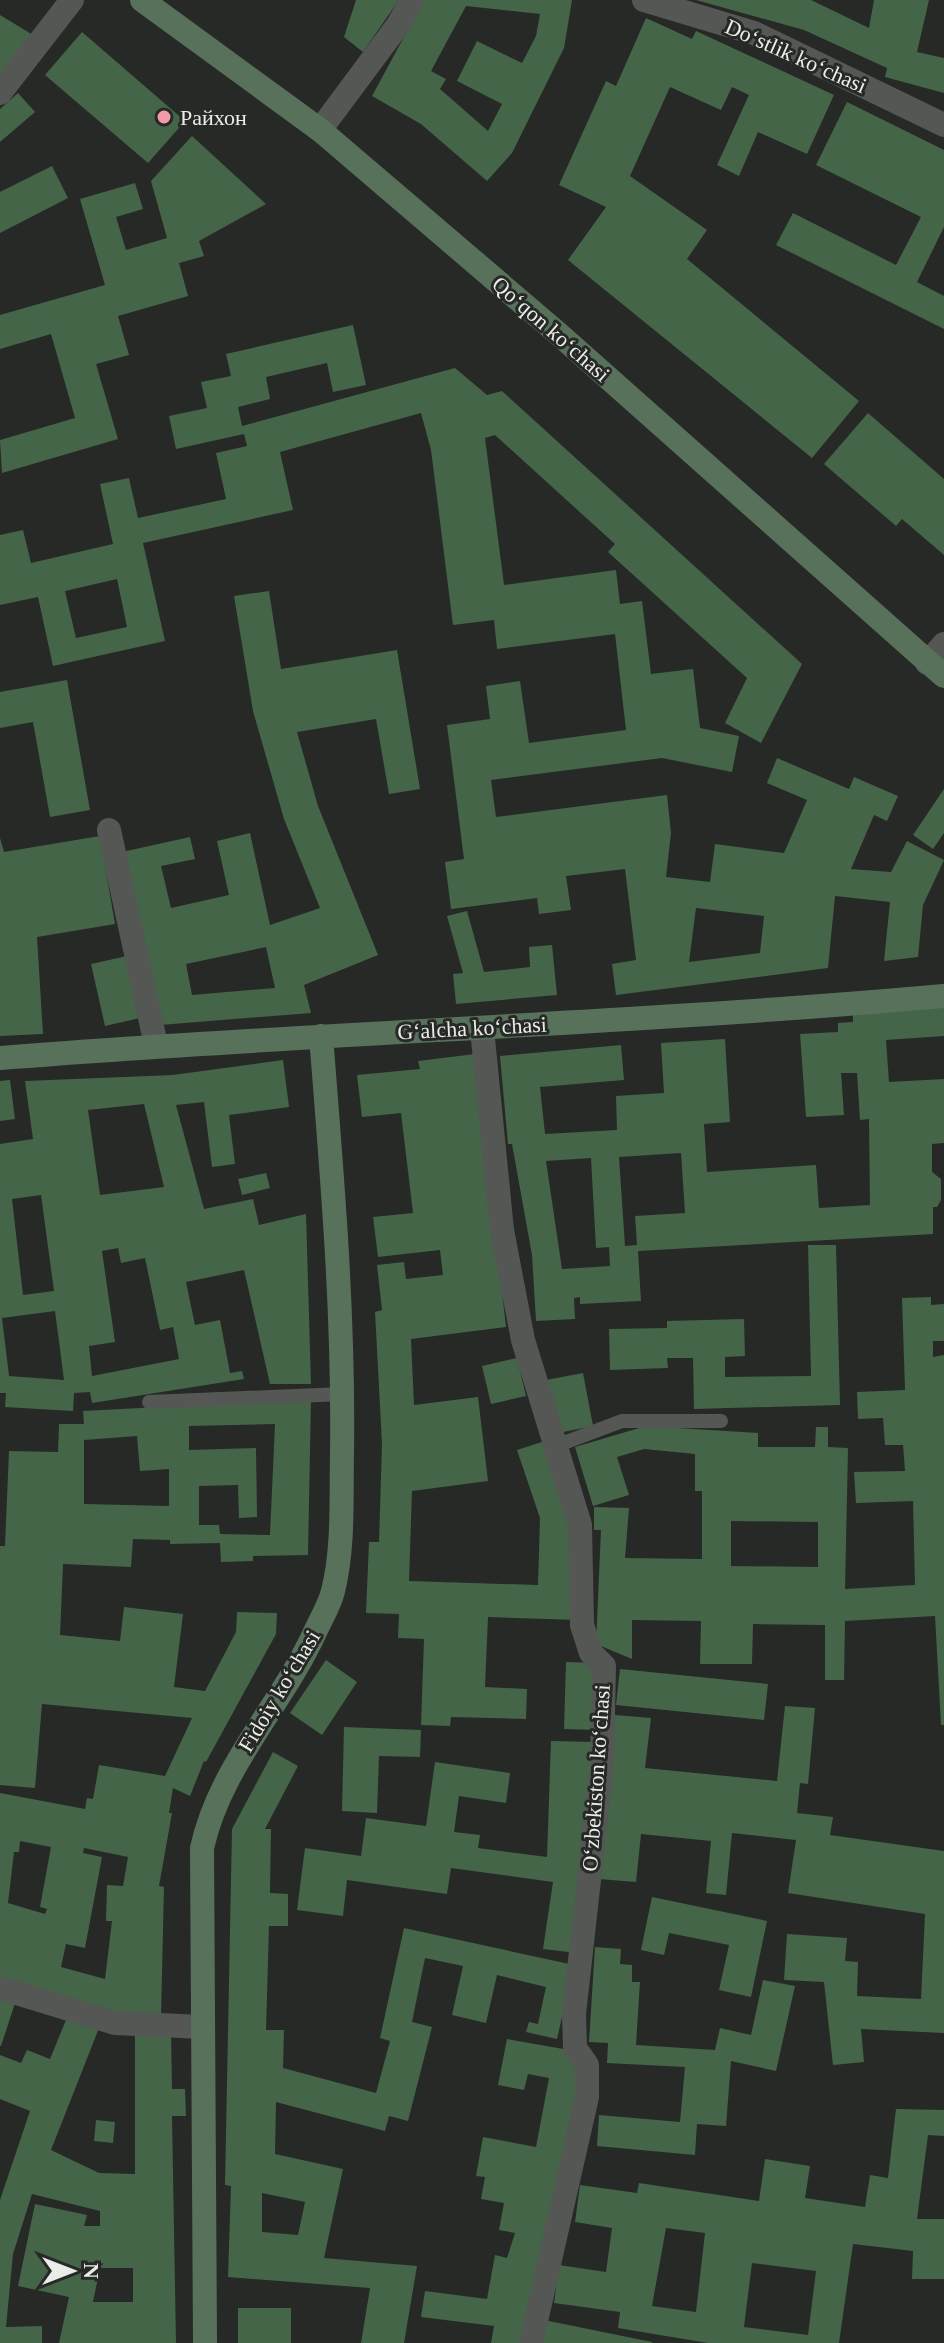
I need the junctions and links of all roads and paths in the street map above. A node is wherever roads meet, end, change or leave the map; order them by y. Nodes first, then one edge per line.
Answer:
1 (72, 0) edge
2 (142, 0) edge
3 (412, 0) edge
4 (644, 0) edge
5 (0, 93) edge
6 (944, 125) edge
7 (320, 130) junction
8 (944, 644) edge
9 (936, 669) edge
10 (109, 830) dead end
11 (944, 996) edge
12 (482, 1029) junction
13 (321, 1036) junction
14 (156, 1045) junction
15 (0, 1058) edge
16 (343, 1394) junction
17 (149, 1402) dead end
18 (721, 1421) dead end
19 (553, 1447) junction
20 (0, 1988) edge
21 (202, 2027) junction
22 (205, 2343) edge
23 (531, 2343) edge

1 - 5 street
2 - 7 street, Qoʻqon koʻchasi
3 - 7 street
4 - 6 street, Doʻstlik koʻchasi
7 - 9 street, Qoʻqon koʻchasi
8 - 9 street
10 - 14 street
11 - 12 street, Gʻalcha koʻchasi
12 - 13 street, Gʻalcha koʻchasi
12 - 19 street, Oʻzbekiston koʻchasi
13 - 14 street, Gʻalcha koʻchasi
13 - 16 street, Fidoiy koʻchasi
14 - 15 street, Gʻalcha koʻchasi
16 - 17 lane
16 - 21 street, Fidoiy koʻchasi
18 - 19 lane
19 - 23 street, Oʻzbekiston koʻchasi
20 - 21 street
21 - 22 street, Fidoiy koʻchasi

